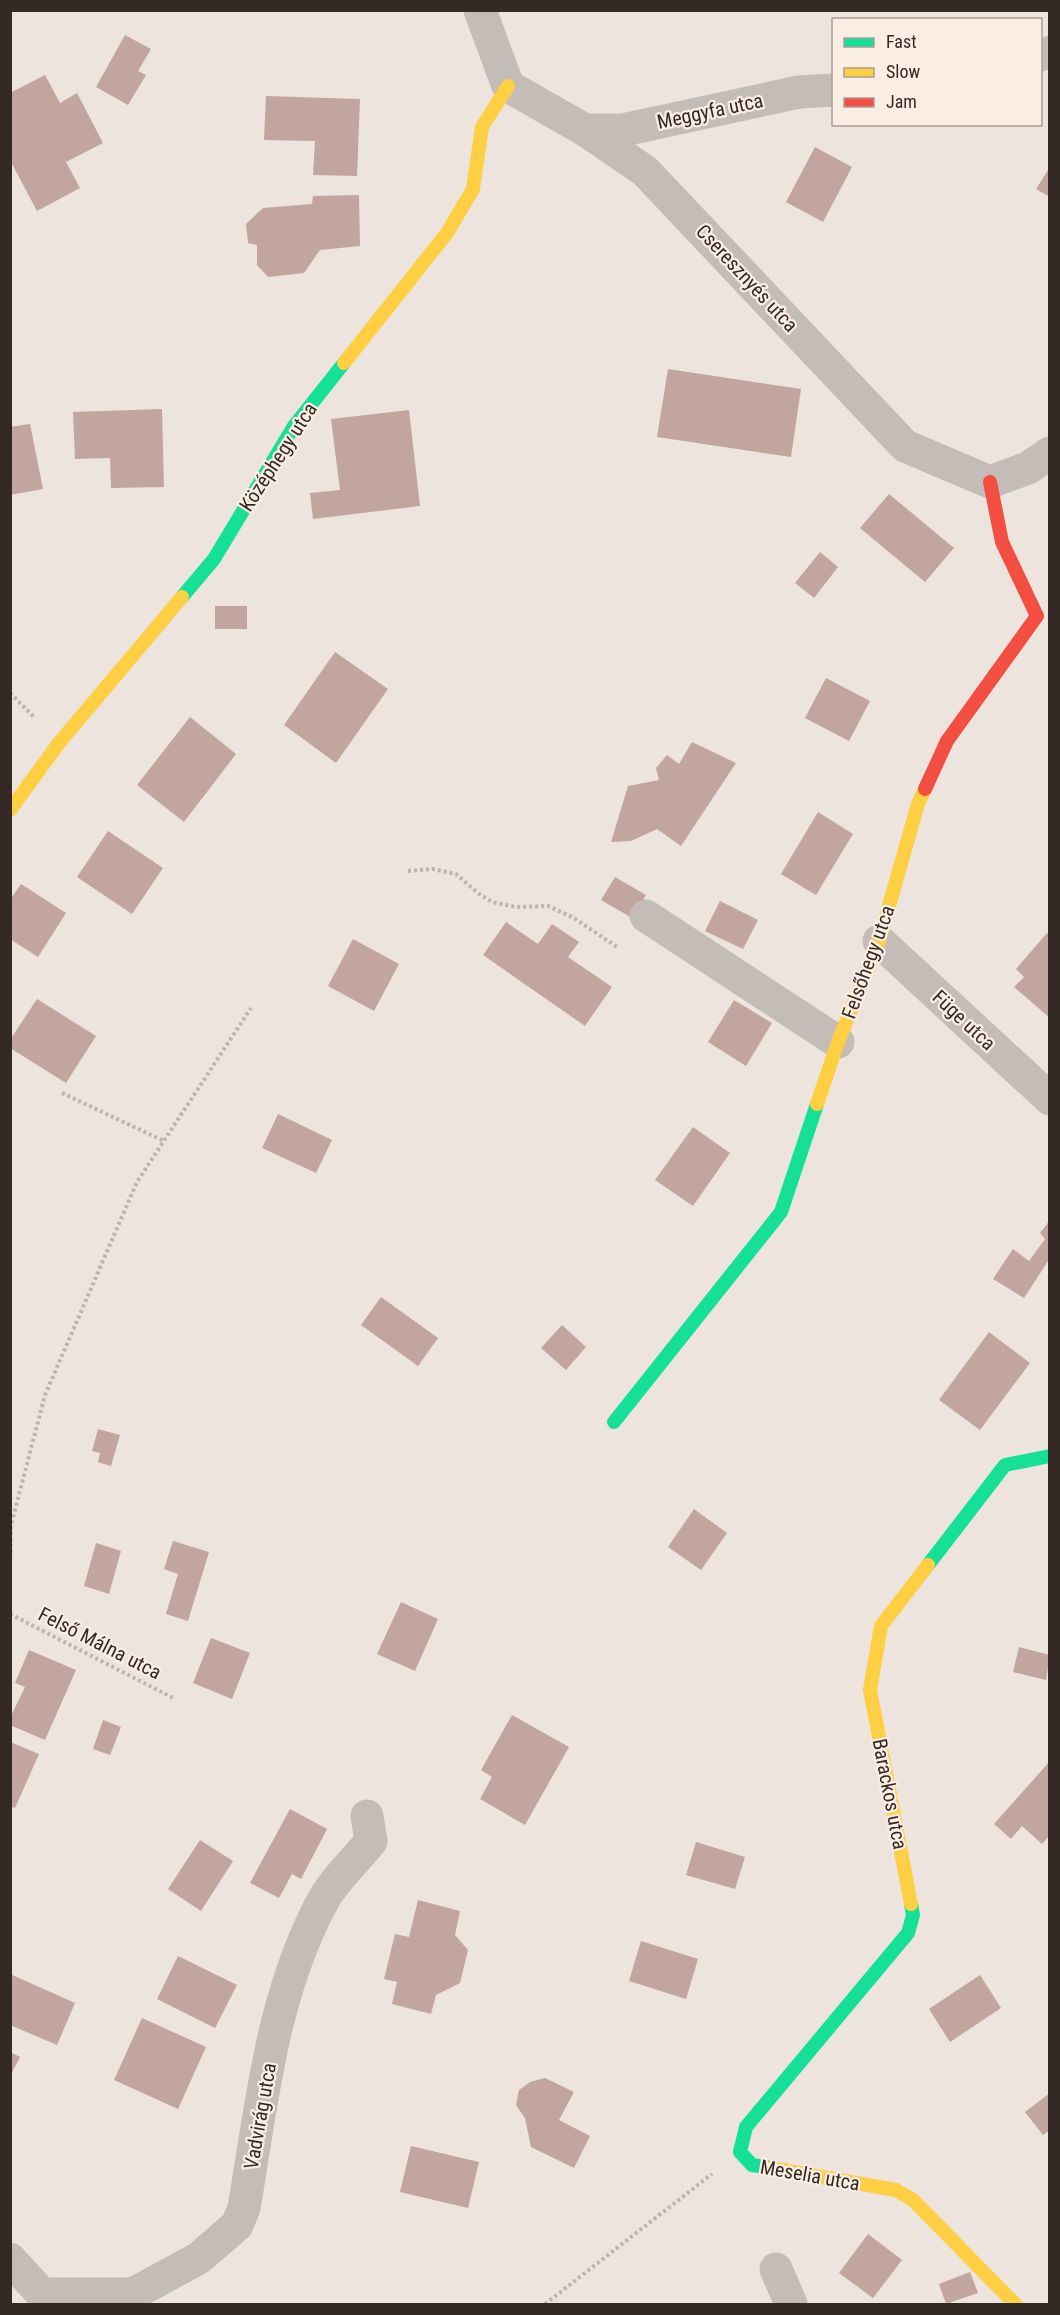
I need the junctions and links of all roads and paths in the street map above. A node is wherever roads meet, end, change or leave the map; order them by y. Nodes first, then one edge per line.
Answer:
1 (480, 10) edge
2 (507, 86) junction
3 (832, 90) edge
4 (585, 130) junction
5 (1050, 453) edge
6 (990, 482) junction
7 (1043, 621) edge
8 (10, 810) edge
9 (408, 871) dead end
10 (646, 916) dead end
11 (879, 941) junction
12 (617, 947) dead end
13 (251, 1008) dead end
14 (838, 1042) junction
15 (62, 1093) dead end
16 (1050, 1099) edge
17 (164, 1141) junction
18 (614, 1422) dead end
19 (1050, 1456) edge
20 (10, 1571) edge
21 (10, 1614) edge
22 (175, 1699) dead end
23 (367, 1816) dead end
24 (740, 2152) junction
25 (10, 2259) edge
26 (776, 2269) dead end
27 (46, 2299) edge
28 (544, 2304) edge
29 (791, 2304) edge
30 (1015, 2304) edge

1 - 2 street
2 - 4 street, Cseresznyés utca
2 - 8 street, Középhegy utca
3 - 4 street, Meggyfa utca
4 - 6 street, Cseresznyés utca
5 - 6 street
6 - 7 street, Felsőhegy utca
7 - 11 street, Felsőhegy utca
9 - 12 path
10 - 14 street
11 - 14 street, Felsőhegy utca
11 - 16 street, Füge utca
13 - 17 path
14 - 18 street, Felsőhegy utca
15 - 17 path
17 - 20 path
19 - 24 street, Barackos utca
21 - 22 path, Felső Málna utca
23 - 27 street, Vadvirág utca
24 - 28 path, Meselia utca
24 - 30 street, Meselia utca
25 - 27 street
26 - 29 street

